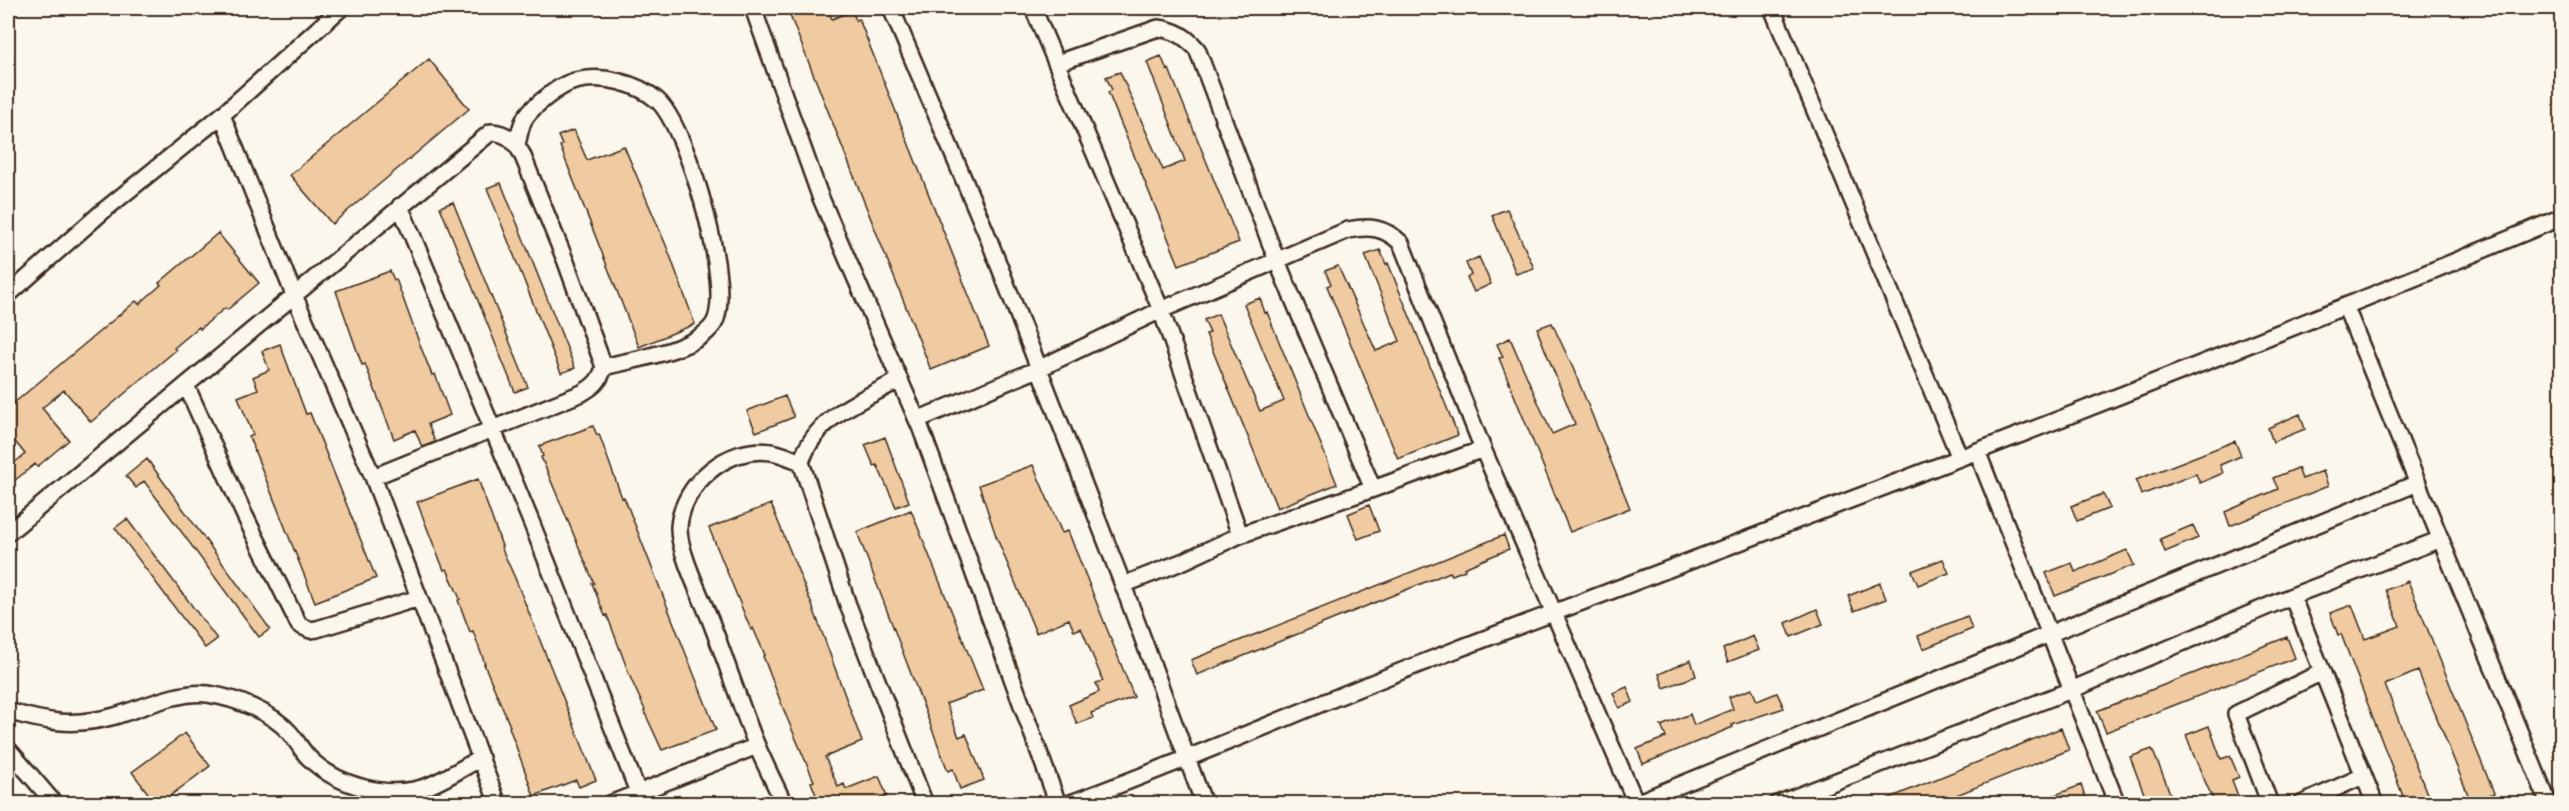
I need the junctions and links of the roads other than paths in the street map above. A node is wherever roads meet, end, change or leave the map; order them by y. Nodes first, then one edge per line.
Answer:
1 (341, 8) edge
2 (753, 8) edge
3 (891, 8) edge
4 (1033, 8) edge
5 (1772, 8) edge
6 (1057, 63) junction
7 (222, 115) junction
8 (517, 144) junction
9 (400, 207) junction
10 (2562, 217) edge
11 (1276, 261) junction
12 (8, 295) edge
13 (294, 295) junction
14 (2346, 308) junction
15 (1161, 310) junction
16 (604, 367) junction
17 (1038, 369) junction
18 (899, 380) junction
19 (186, 385) junction
20 (917, 420) junction
21 (491, 428) junction
22 (1483, 448) junction
23 (1977, 451) junction
24 (1960, 458) junction
25 (801, 462) junction
26 (373, 477) junction
27 (2418, 483) junction
28 (1373, 489) junction
29 (8, 533) edge
30 (1240, 534) junction
31 (2441, 539) junction
32 (1123, 585) junction
33 (2292, 597) junction
34 (419, 598) junction
35 (1555, 613) junction
36 (2050, 633) junction
37 (2322, 672) junction
38 (2071, 690) junction
39 (8, 711) edge
40 (757, 746) junction
41 (8, 749) edge
42 (481, 758) junction
43 (1186, 759) junction
44 (2363, 776) junction
45 (638, 792) junction
46 (56, 804) edge
47 (498, 804) edge
48 (610, 804) edge
49 (784, 804) edge
50 (925, 804) edge
51 (1058, 804) edge
52 (1068, 804) edge
53 (1204, 804) edge
54 (1777, 804) edge
55 (2117, 804) edge
56 (2270, 804) edge
57 (2301, 804) edge
58 (2375, 804) edge
59 (2549, 804) edge

1 - 7 street
2 - 18 street
3 - 17 street
4 - 6 street
5 - 24 street
6 - 11 street
6 - 15 street
7 - 12 street
7 - 13 street
8 - 9 street
8 - 16 street
8 - 16 street
9 - 13 street
9 - 21 street
10 - 14 street
11 - 15 street
11 - 22 street
11 - 28 street
13 - 19 street
13 - 26 street
14 - 23 street
14 - 27 street
15 - 17 street
15 - 30 street
16 - 21 street
17 - 20 street
17 - 32 street
18 - 20 street
18 - 25 street
19 - 29 street
19 - 34 street
20 - 51 street
21 - 26 street
21 - 45 street
22 - 28 street
22 - 35 street
23 - 24 street
23 - 36 street
24 - 35 street
25 - 40 street
25 - 50 street
26 - 34 street
27 - 31 street
27 - 36 street
28 - 30 street
30 - 32 street
31 - 33 street
31 - 59 street
32 - 43 street
33 - 37 street
33 - 38 street
34 - 42 street
35 - 36 street
35 - 43 street
36 - 38 street
37 - 44 street
37 - 56 street
38 - 54 street
38 - 55 street
39 - 42 street
40 - 45 street
40 - 49 street
41 - 46 street
42 - 47 street
43 - 52 street
43 - 53 street
44 - 57 street
44 - 58 street
45 - 48 street

